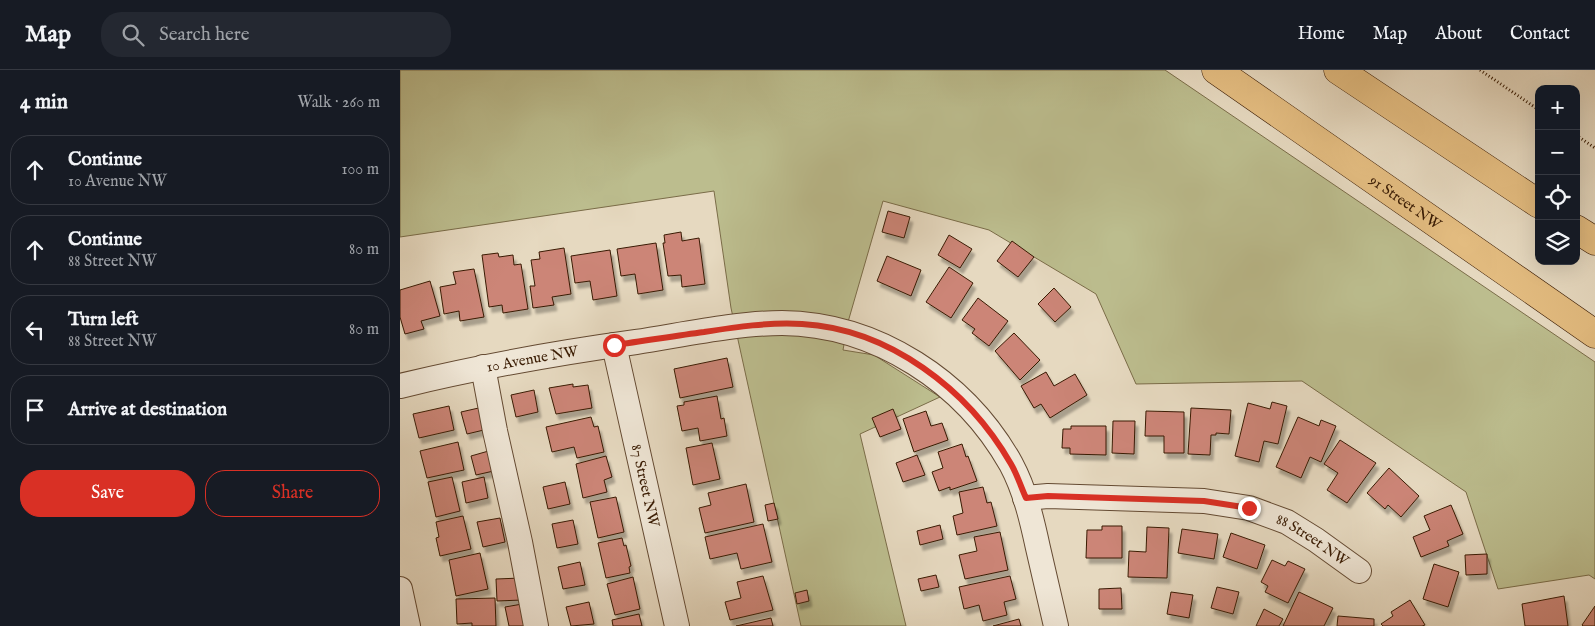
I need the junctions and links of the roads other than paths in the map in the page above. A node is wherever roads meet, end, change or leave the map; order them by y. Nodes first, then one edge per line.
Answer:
1 (1216, 70) edge
2 (1338, 70) edge
3 (1535, 201) edge
4 (1580, 232) edge
5 (1595, 241) edge
6 (1595, 334) edge
7 (614, 345) junction
8 (483, 367) junction
9 (400, 386) edge
10 (1026, 498) junction
11 (1359, 571) dead end
12 (400, 589) edge
13 (408, 626) edge
14 (536, 626) edge
15 (678, 626) edge
16 (1056, 626) edge
17 (1065, 626) edge

1 - 6 main road, 91 Street NW
2 - 3 main road
4 - 5 main road
7 - 8 street, 10 Avenue NW
7 - 10 street, 10 Avenue NW
7 - 15 street, 87 Street NW
8 - 9 street, 10 Avenue NW
8 - 14 street
10 - 11 street, 88 Street NW
10 - 16 street
12 - 13 street
16 - 17 street

